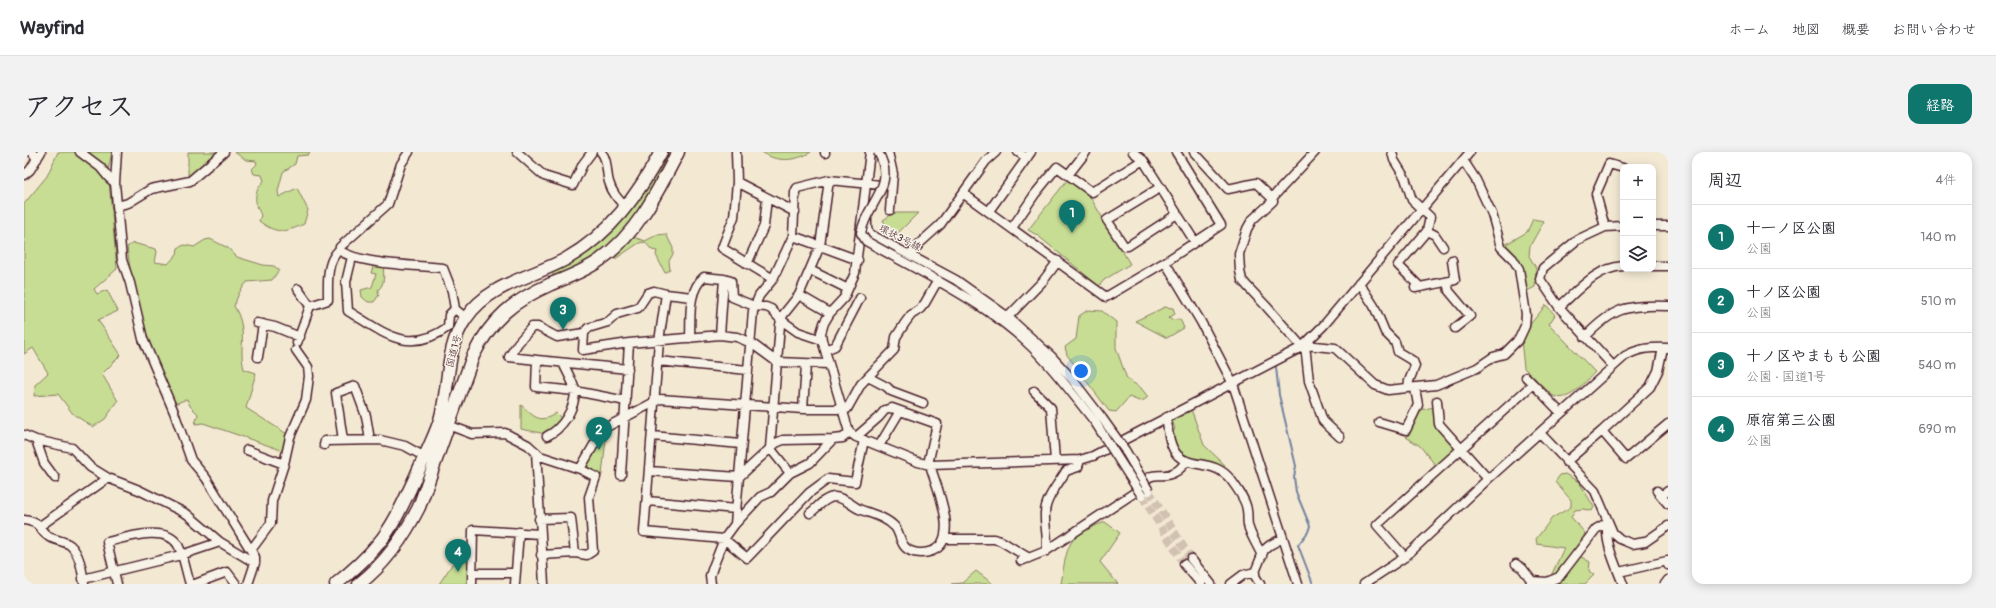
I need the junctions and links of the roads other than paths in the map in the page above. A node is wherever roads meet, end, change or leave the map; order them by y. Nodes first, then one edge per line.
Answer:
1 (80, 152) edge
2 (117, 152) edge
3 (224, 152) edge
4 (409, 152) edge
5 (517, 152) edge
6 (592, 152) edge
7 (601, 152) edge
8 (736, 152) edge
9 (870, 152) edge
10 (878, 152) edge
11 (888, 152) edge
12 (996, 152) edge
13 (1018, 152) edge
14 (1086, 152) edge
15 (1133, 152) edge
16 (1176, 152) edge
17 (1194, 152) edge
18 (1315, 152) edge
19 (1392, 152) edge
20 (1470, 152) edge
21 (37, 154) edge
22 (660, 154) edge
23 (678, 154) edge
24 (1029, 155) edge
25 (1142, 160) junction
26 (1463, 160) junction
27 (1620, 167) edge
28 (24, 175) edge
29 (1068, 175) junction
30 (829, 180) junction
31 (115, 182) junction
32 (737, 182) junction
33 (866, 184) junction
34 (892, 186) junction
35 (1161, 187) junction
36 (964, 194) junction
37 (767, 198) junction
38 (1272, 198) junction
39 (117, 206) junction
40 (626, 208) junction
41 (890, 210) dead end
42 (1421, 210) junction
43 (989, 211) junction
44 (795, 212) junction
45 (1177, 214) junction
46 (867, 218) junction
47 (1620, 226) edge
48 (1656, 226) edge
49 (1668, 226) edge
50 (1605, 227) junction
51 (1012, 228) junction
52 (1427, 231) junction
53 (793, 236) junction
54 (1196, 242) junction
55 (820, 246) junction
56 (1443, 247) dead end
57 (340, 250) junction
58 (911, 255) junction
59 (352, 257) junction
60 (858, 260) junction
61 (1452, 260) dead end
62 (1058, 261) junction
63 (1165, 262) junction
64 (747, 264) junction
65 (1620, 266) edge
66 (1656, 266) edge
67 (1668, 266) edge
68 (544, 270) junction
69 (810, 270) junction
70 (724, 279) junction
71 (773, 279) junction
72 (938, 280) junction
73 (1447, 282) junction
74 (1359, 283) junction
75 (550, 284) junction
76 (298, 289) dead end
77 (848, 289) junction
78 (666, 294) junction
79 (799, 295) junction
80 (692, 297) junction
81 (860, 298) dead end
82 (310, 306) junction
83 (754, 306) junction
84 (1668, 306) edge
85 (1559, 307) junction
86 (455, 309) junction
87 (830, 313) junction
88 (466, 318) junction
89 (781, 320) junction
90 (1005, 320) junction
91 (1456, 328) dead end
92 (584, 333) junction
93 (720, 335) junction
94 (1585, 337) junction
95 (690, 338) junction
96 (822, 340) junction
97 (659, 341) junction
98 (750, 342) junction
99 (297, 343) junction
100 (629, 343) junction
101 (1303, 346) junction
102 (1666, 348) edge
103 (583, 350) junction
104 (824, 350) junction
105 (258, 357) dead end
106 (537, 360) junction
107 (563, 362) junction
108 (658, 362) junction
109 (777, 362) junction
110 (583, 364) junction
111 (828, 364) junction
112 (806, 365) junction
113 (1613, 366) junction
114 (628, 369) junction
115 (748, 370) junction
116 (1526, 376) dead end
117 (868, 377) junction
118 (1233, 384) junction
119 (1533, 384) junction
120 (1411, 388) junction
121 (575, 391) junction
122 (1034, 391) dead end
123 (626, 401) junction
124 (655, 401) junction
125 (1438, 401) dead end
126 (923, 403) dead end
127 (744, 406) junction
128 (773, 407) junction
129 (804, 409) junction
130 (842, 410) junction
131 (900, 411) junction
132 (1561, 413) junction
133 (1167, 417) junction
134 (624, 418) junction
135 (1098, 420) junction
136 (1379, 422) dead end
137 (1668, 424) edge
138 (448, 425) junction
139 (1602, 431) junction
140 (1540, 433) junction
141 (24, 435) edge
142 (546, 436) dead end
143 (652, 436) junction
144 (856, 436) junction
145 (1340, 437) dead end
146 (833, 439) junction
147 (36, 440) junction
148 (343, 440) junction
149 (370, 440) junction
150 (741, 444) junction
151 (324, 445) dead end
152 (879, 446) junction
153 (770, 448) junction
154 (1461, 449) junction
155 (247, 450) dead end
156 (536, 452) junction
157 (425, 457) junction
158 (1080, 460) junction
159 (1055, 461) junction
160 (1187, 461) junction
161 (1566, 462) junction
162 (284, 464) junction
163 (929, 465) junction
164 (580, 469) junction
165 (649, 471) junction
166 (790, 473) junction
167 (621, 475) dead end
168 (739, 477) junction
169 (55, 478) dead end
170 (108, 478) junction
171 (1488, 479) junction
172 (1150, 491) tunnel mouth
173 (1662, 493) edge
174 (1142, 496) tunnel mouth
175 (647, 501) junction
176 (1668, 504) edge
177 (736, 509) junction
178 (810, 514) dead end
179 (539, 519) junction
180 (24, 520) edge
181 (1608, 522) junction
182 (735, 524) junction
183 (40, 526) junction
184 (1668, 526) edge
185 (519, 532) junction
186 (540, 534) junction
187 (1283, 538) junction
188 (724, 539) junction
189 (945, 539) junction
190 (220, 542) junction
191 (251, 550) junction
192 (1046, 551) junction
193 (575, 553) junction
194 (181, 555) junction
195 (542, 555) junction
196 (1262, 556) junction
197 (1405, 557) junction
198 (1029, 558) junction
199 (1020, 561) dead end
200 (255, 563) junction
201 (1516, 564) dead end
202 (1668, 566) edge
203 (114, 572) junction
204 (1255, 572) junction
205 (1618, 572) junction
206 (516, 573) junction
207 (472, 574) junction
208 (1668, 580) edge
209 (84, 582) edge
210 (1531, 583) edge
211 (117, 584) edge
212 (190, 584) edge
213 (195, 584) edge
214 (236, 584) edge
215 (248, 584) edge
216 (336, 584) edge
217 (359, 584) edge
218 (472, 584) edge
219 (515, 584) edge
220 (544, 584) edge
221 (711, 584) edge
222 (1201, 584) edge
223 (1211, 584) edge
224 (1231, 584) edge
225 (1260, 584) edge
226 (1298, 584) edge
227 (1364, 584) edge
228 (1623, 584) edge
229 (1665, 584) edge

1 - 31 street
2 - 31 street
3 - 39 street
4 - 57 street
5 - 6 street
7 - 40 street
8 - 32 street
9 - 33 street
10 - 46 street, bridge
11 - 34 street
12 - 36 street
13 - 24 street
14 - 29 street
15 - 25 street
16 - 54 street
17 - 38 street
18 - 38 street
19 - 42 street
20 - 26 street
21 - 28 street
22 - 40 highway, 国道1号
23 - 75 highway, 国道1号
24 - 43 street
25 - 29 street
25 - 35 street
26 - 42 street
26 - 120 street
27 - 50 street
29 - 51 street
30 - 33 street
30 - 44 street
30 - 55 street
31 - 39 street
32 - 37 street
32 - 64 street
33 - 34 street
33 - 60 street
34 - 41 street
35 - 45 street
35 - 45 street
36 - 43 street
36 - 58 street
37 - 44 street
37 - 64 street
38 - 101 street
39 - 191 street
40 - 68 highway, 国道1号
42 - 52 street
42 - 74 street
43 - 51 street
44 - 53 street
45 - 54 street
46 - 58 street, 環状3号線
46 - 72 street, 環状3号線, bridge
47 - 50 street
48 - 49 street
50 - 85 street
51 - 62 street
52 - 56 street
52 - 73 street
53 - 55 street
53 - 71 street
54 - 63 street
55 - 60 street
55 - 69 street
57 - 59 street
57 - 82 street
58 - 90 street, 環状3号線
59 - 86 street
59 - 86 street
60 - 77 street
61 - 73 street
62 - 63 street
62 - 90 street
63 - 118 street
64 - 71 street
65 - 85 street
66 - 67 street
68 - 75 highway
68 - 88 highway, 国道1号
69 - 77 street
69 - 79 street
70 - 80 street
70 - 83 street
70 - 93 street
71 - 83 street
72 - 90 street, 環状3号線
72 - 117 street
73 - 91 street
74 - 101 street
74 - 120 street
75 - 138 highway, 国道1号
76 - 82 street
77 - 87 street
78 - 80 street
78 - 92 street
78 - 97 street
79 - 87 street
79 - 89 street
80 - 95 street
81 - 104 street
82 - 99 street
83 - 89 street
83 - 98 street
84 - 94 street
85 - 94 street
86 - 88 street
87 - 96 street
88 - 157 highway, 国道1号
89 - 96 street
89 - 109 street
90 - 135 street, 環状3号線
92 - 103 street
92 - 106 street
93 - 95 street
93 - 98 street
94 - 113 street
95 - 97 street
96 - 104 street
97 - 100 street
97 - 108 street
98 - 109 street
98 - 115 street
99 - 105 street
99 - 162 street
100 - 103 street
100 - 114 street
101 - 118 street
101 - 120 street
101 - 145 street
102 - 113 street
102 - 139 street
103 - 110 street
104 - 111 street
106 - 107 street
106 - 121 street
107 - 110 street
107 - 121 street
108 - 115 street
108 - 124 street
109 - 112 street
109 - 128 street
110 - 114 street
111 - 112 street
111 - 130 street
112 - 129 street
113 - 132 street
114 - 123 street
115 - 127 street
116 - 119 street
117 - 126 street
117 - 130 street
118 - 133 street
118 - 187 street
119 - 132 street
119 - 154 street
120 - 136 street
121 - 123 street
121 - 142 street
122 - 159 street
123 - 134 street
124 - 127 street
124 - 134 street
124 - 143 street
125 - 154 street
127 - 128 street
127 - 150 street
128 - 129 street
128 - 153 street
129 - 130 street
130 - 144 street
131 - 144 street
131 - 152 street
131 - 163 street
132 - 140 street
133 - 158 street
133 - 160 street
134 - 164 street
134 - 167 street
135 - 172 street, 環状3号線, bridge
135 - 174 street, 環状3号線, bridge
137 - 139 street
138 - 156 street
138 - 217 highway, 国道1号
139 - 161 street
140 - 161 street
140 - 171 street
141 - 147 street
143 - 150 street
143 - 165 street
144 - 146 street
144 - 152 street
144 - 188 street
146 - 153 street
146 - 166 street
147 - 169 street
147 - 170 street
148 - 149 street
148 - 149 street
148 - 151 street
149 - 157 street
150 - 168 street
152 - 163 street
153 - 166 street
153 - 168 street
154 - 171 street
154 - 197 street
155 - 162 street
156 - 164 street
156 - 179 street
157 - 216 highway, 国道1号
158 - 159 street
158 - 192 street
159 - 163 street
160 - 192 street
160 - 196 street
161 - 181 street
162 - 191 street
163 - 189 street
164 - 193 street
165 - 168 street
165 - 175 street
166 - 182 street
168 - 177 street
170 - 183 street
170 - 190 street
171 - 197 street
173 - 176 street
175 - 177 street
175 - 188 street
177 - 182 street
178 - 189 street
179 - 186 street
179 - 193 street
180 - 183 street
181 - 184 street
181 - 205 street
181 - 210 street
182 - 188 street
183 - 209 street
185 - 186 street
185 - 206 street
185 - 207 street
186 - 195 street
187 - 196 street
187 - 226 street
188 - 221 street
189 - 198 street
190 - 194 street
190 - 200 street
191 - 200 street
192 - 198 street
193 - 195 street
194 - 203 street
194 - 203 street
194 - 212 street
195 - 220 street
196 - 204 street
197 - 227 street
198 - 199 street
200 - 215 street
201 - 210 street
202 - 205 street
203 - 209 street
203 - 211 street
204 - 224 street
204 - 225 street
205 - 228 street
206 - 207 street
206 - 219 street
207 - 218 street
208 - 229 street
213 - 214 street
222 - 223 street

